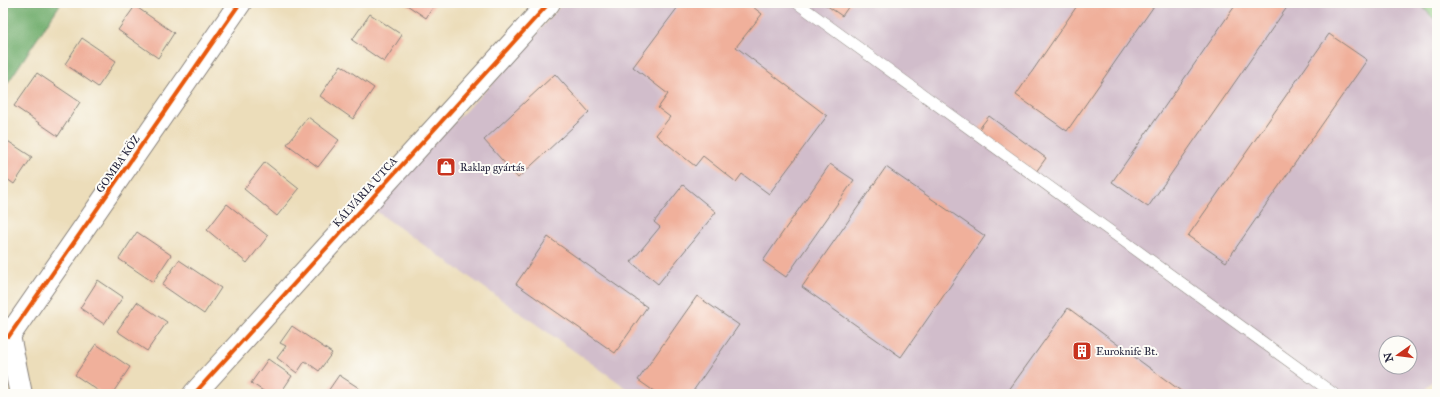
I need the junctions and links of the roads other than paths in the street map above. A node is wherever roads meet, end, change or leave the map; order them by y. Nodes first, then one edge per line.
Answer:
1 (240, 3) edge
2 (549, 3) edge
3 (797, 3) edge
4 (6, 332) edge
5 (21, 394) edge
6 (195, 394) edge
7 (1334, 394) edge

1 - 4 street, GOMBA KÖZ
2 - 6 street, KÁLVÁRIA UTCA
3 - 7 lane
4 - 5 street

